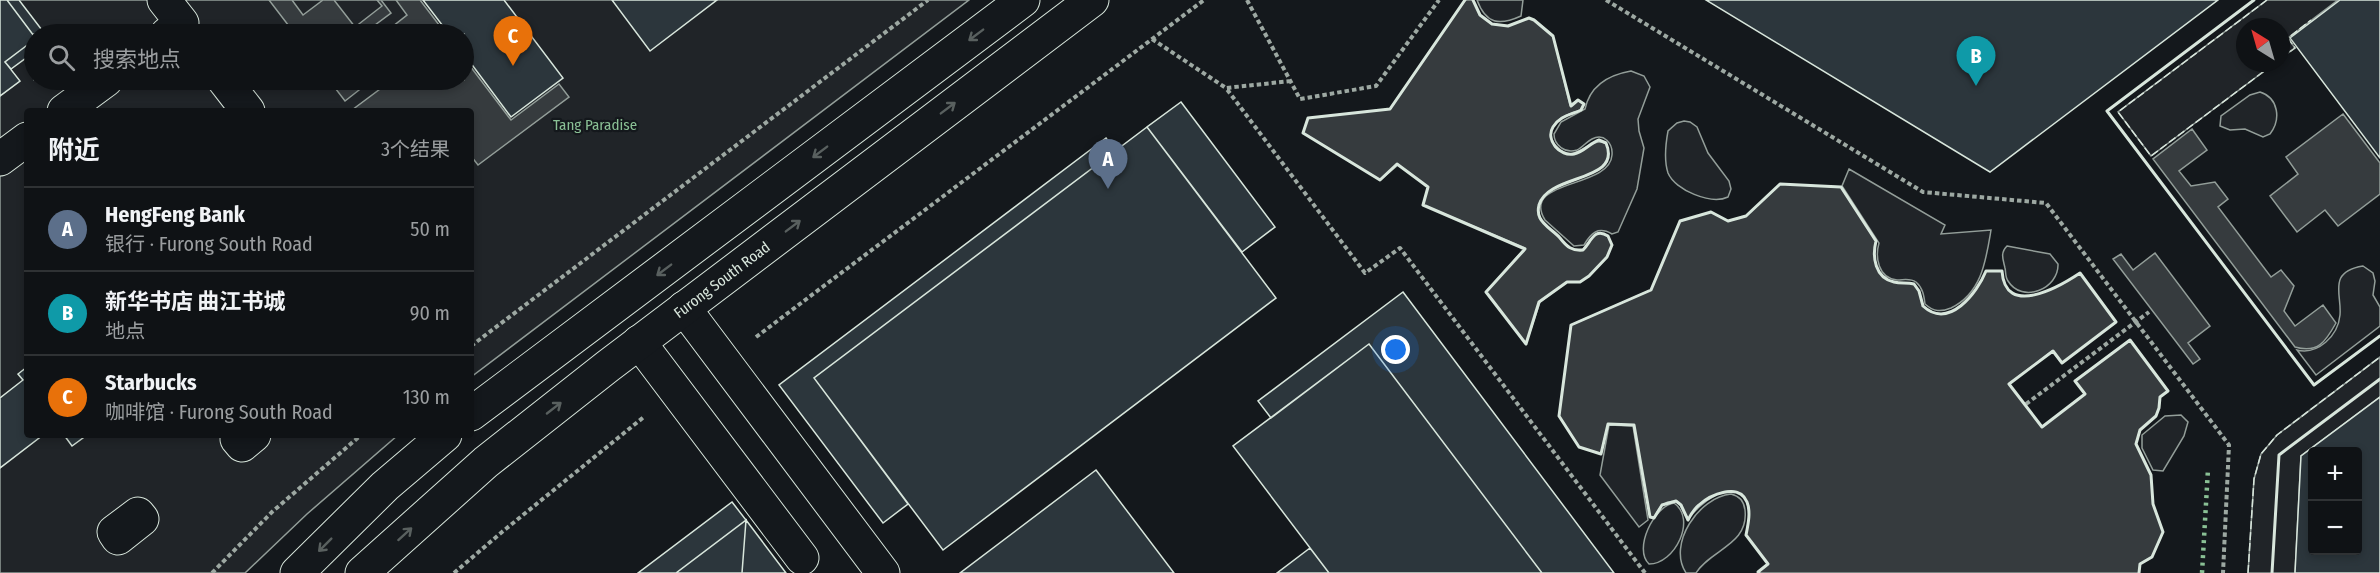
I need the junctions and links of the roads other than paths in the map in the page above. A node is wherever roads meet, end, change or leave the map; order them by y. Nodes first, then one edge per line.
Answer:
1 (1023, 0) edge
2 (1092, 0) edge
3 (92, 90) edge
4 (232, 90) edge
5 (68, 108) edge
6 (246, 108) edge
7 (24, 141) edge
8 (0, 159) edge
9 (684, 308) junction
10 (639, 342) junction
11 (474, 410) edge
12 (238, 438) edge
13 (250, 438) edge
14 (442, 438) edge
15 (802, 558) dead end
16 (297, 573) edge
17 (362, 573) edge
18 (884, 573) edge

1 -> 11 main road
9 -> 2 main road, Furong South Road
3 - 5 main road
4 - 6 main road
7 - 8 main road
9 - 10 main road, Furong South Road
9 - 18 main road
10 - 15 main road
17 -> 10 main road, Furong South Road
12 - 13 main road
14 -> 16 main road

